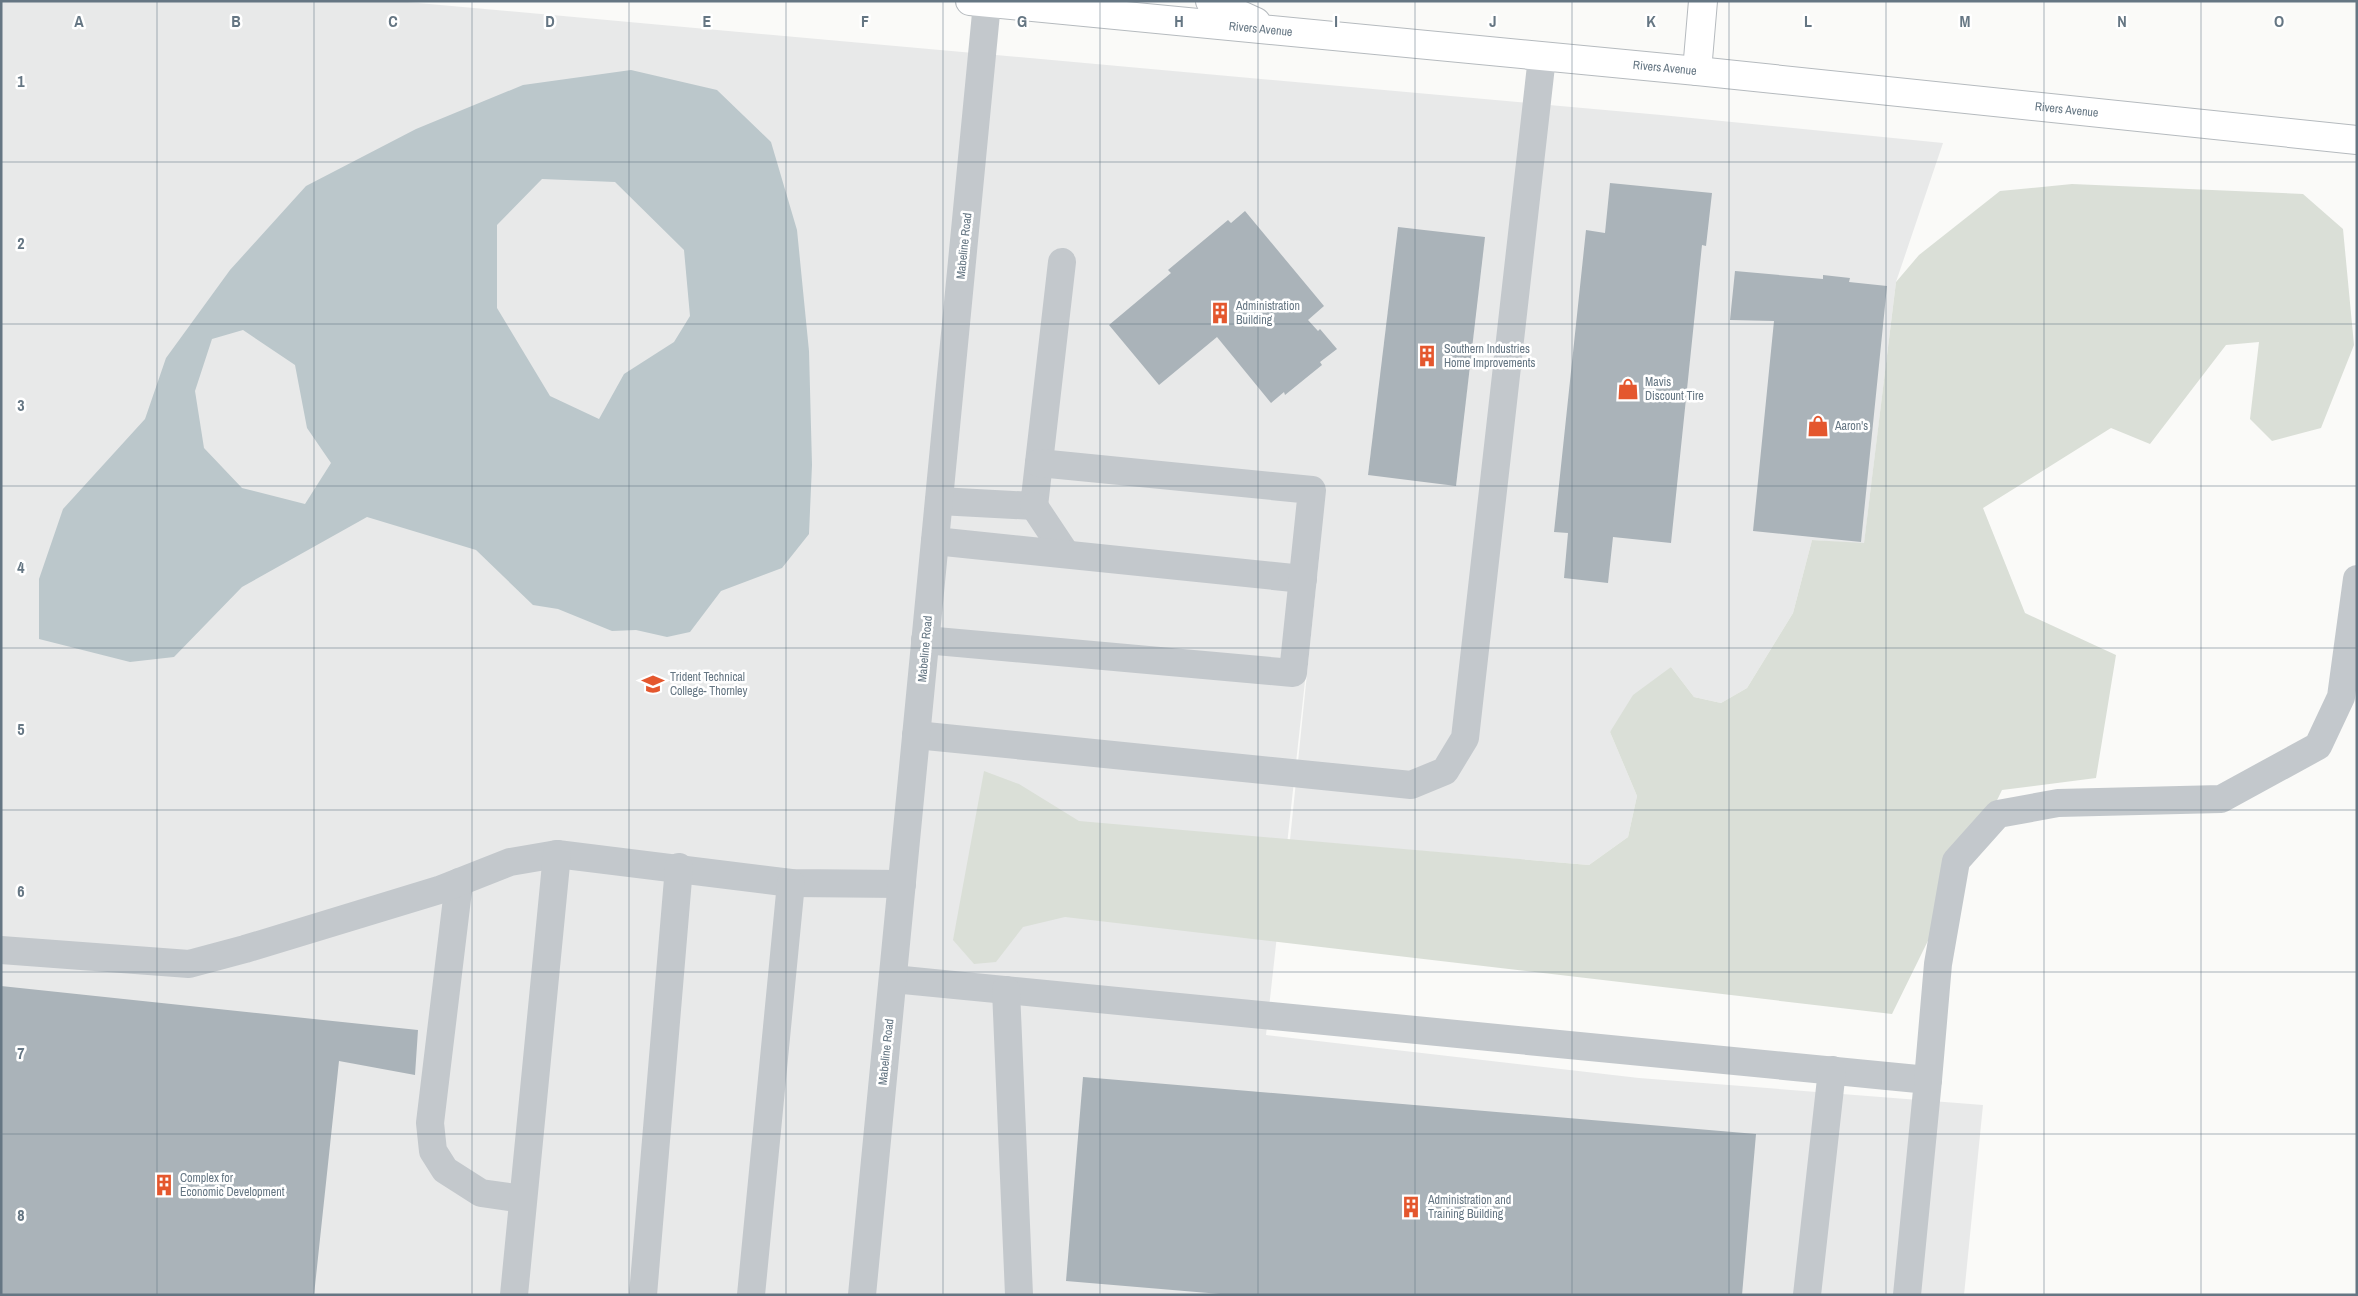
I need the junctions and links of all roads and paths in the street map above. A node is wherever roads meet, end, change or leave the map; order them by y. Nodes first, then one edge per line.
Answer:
1 (1210, 1) edge
2 (1704, 1) edge
3 (983, 2) edge
4 (1277, 32) junction
5 (1542, 57) junction
6 (1697, 71) junction
7 (2357, 140) edge
8 (1062, 262) dead end
9 (1039, 463) junction
10 (939, 501) junction
11 (1034, 506) junction
12 (935, 541) junction
13 (1066, 554) junction
14 (1303, 579) junction
15 (2357, 579) edge
16 (925, 640) junction
17 (916, 735) junction
18 (557, 854) junction
19 (679, 867) junction
20 (459, 882) junction
21 (791, 883) junction
22 (902, 884) junction
23 (1, 950) edge
24 (893, 979) junction
25 (1006, 990) junction
26 (1832, 1070) junction
27 (1928, 1080) junction
28 (523, 1199) junction
29 (514, 1295) edge
30 (643, 1295) edge
31 (751, 1295) edge
32 (862, 1295) edge
33 (1018, 1295) edge
34 (1807, 1295) edge
35 (1907, 1295) edge

1 - 4 main road
2 - 6 main road
3 - 4 main road, Rivers Avenue
3 - 10 street, Mabeline Road
4 - 5 main road, Rivers Avenue
5 - 6 main road, Rivers Avenue
5 - 17 street
6 - 7 main road, Rivers Avenue
8 - 9 street
9 - 11 street
9 - 14 street
10 - 11 street
10 - 12 street, Mabeline Road
11 - 13 street
12 - 13 street
12 - 16 street, Mabeline Road
13 - 14 street
14 - 16 street
15 - 27 street
16 - 17 street, Mabeline Road
17 - 22 street, Mabeline Road
18 - 19 street
18 - 20 street
18 - 28 street
19 - 21 street
19 - 30 street
20 - 23 street
20 - 28 street
21 - 22 street
21 - 31 street
22 - 24 street, Mabeline Road
24 - 25 street
24 - 32 street, Mabeline Road
25 - 26 street
25 - 33 street
26 - 27 street
26 - 34 street
27 - 35 street
28 - 29 street

